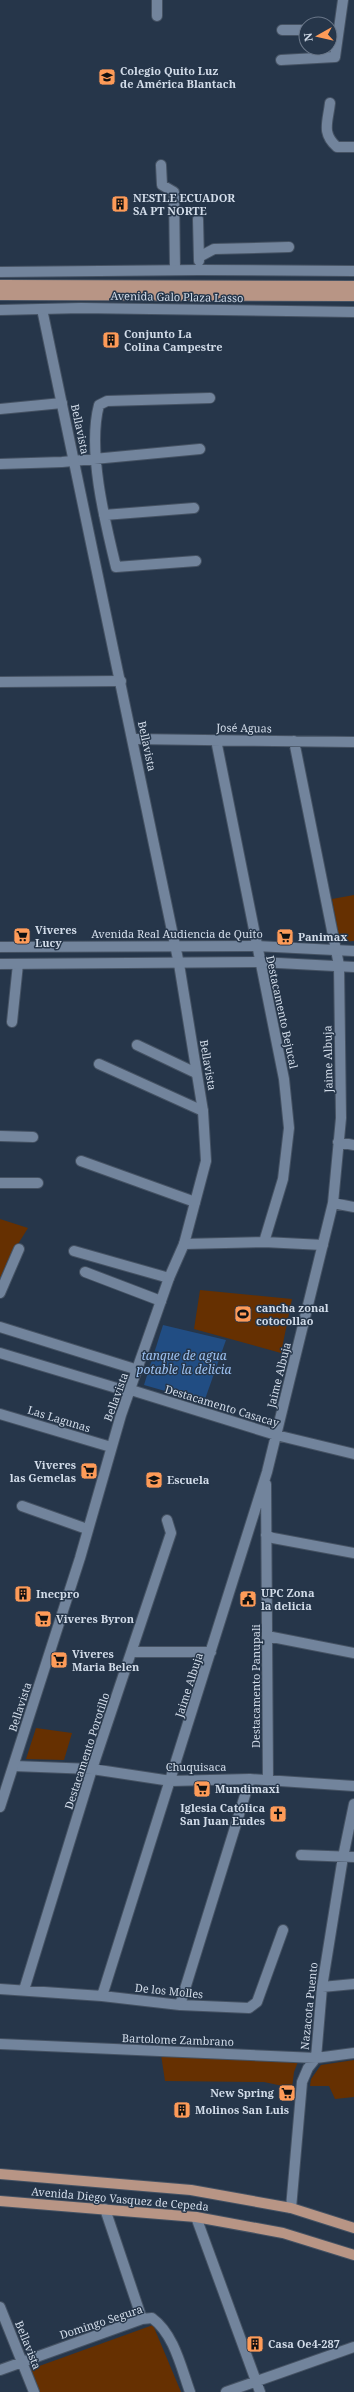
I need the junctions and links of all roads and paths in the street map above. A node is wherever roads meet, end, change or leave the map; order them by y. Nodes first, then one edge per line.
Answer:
1 (157, 0) edge
2 (343, 0) edge
3 (157, 16) dead end
4 (338, 18) edge
5 (282, 30) dead end
6 (298, 30) edge
7 (335, 56) edge
8 (281, 60) dead end
9 (330, 102) dead end
10 (354, 147) edge
11 (161, 165) dead end
12 (198, 219) dead end
13 (290, 247) dead end
14 (199, 257) junction
15 (175, 270) junction
16 (199, 270) junction
17 (354, 270) edge
18 (0, 272) edge
19 (0, 285) edge
20 (354, 286) edge
21 (0, 294) edge
22 (354, 296) edge
23 (42, 309) junction
24 (0, 310) edge
25 (354, 312) edge
26 (210, 398) dead end
27 (62, 403) junction
28 (0, 409) edge
29 (200, 450) dead end
30 (96, 458) junction
31 (75, 460) junction
32 (0, 464) edge
33 (194, 508) dead end
34 (104, 515) junction
35 (196, 561) dead end
36 (121, 681) junction
37 (0, 682) edge
38 (134, 739) junction
39 (216, 740) junction
40 (294, 741) junction
41 (354, 742) edge
42 (256, 946) junction
43 (0, 947) edge
44 (176, 947) junction
45 (334, 949) junction
46 (354, 951) edge
47 (260, 962) junction
48 (0, 964) edge
49 (18, 964) junction
50 (179, 964) junction
51 (339, 965) junction
52 (354, 967) edge
53 (12, 1022) dead end
54 (137, 1045) dead end
55 (99, 1064) dead end
56 (196, 1073) junction
57 (203, 1111) junction
58 (0, 1136) edge
59 (33, 1137) dead end
60 (338, 1142) junction
61 (354, 1145) edge
62 (81, 1161) dead end
63 (0, 1183) edge
64 (38, 1183) dead end
65 (195, 1202) junction
66 (333, 1203) junction
67 (354, 1207) edge
68 (264, 1242) junction
69 (184, 1244) junction
70 (323, 1245) junction
71 (20, 1249) dead end
72 (74, 1251) dead end
73 (85, 1272) dead end
74 (169, 1278) junction
75 (0, 1294) edge
76 (161, 1301) junction
77 (0, 1327) edge
78 (0, 1353) edge
79 (138, 1370) junction
80 (131, 1391) junction
81 (0, 1414) edge
82 (276, 1435) junction
83 (111, 1447) junction
84 (354, 1454) edge
85 (266, 1472) junction
86 (22, 1506) dead end
87 (167, 1520) dead end
88 (87, 1528) junction
89 (266, 1535) junction
90 (354, 1553) edge
91 (268, 1636) junction
92 (132, 1652) junction
93 (212, 1652) junction
94 (354, 1653) edge
95 (14, 1766) junction
96 (92, 1769) junction
97 (250, 1779) junction
98 (268, 1780) junction
99 (171, 1781) junction
100 (354, 1786) edge
101 (354, 1804) edge
102 (0, 1807) edge
103 (301, 1855) dead end
104 (343, 1857) junction
105 (354, 1858) edge
106 (282, 1930) dead end
107 (354, 1984) edge
108 (322, 1987) junction
109 (0, 1989) edge
110 (24, 1990) junction
111 (102, 1996) junction
112 (180, 2005) junction
113 (0, 2044) edge
114 (354, 2053) edge
115 (316, 2058) junction
116 (0, 2174) edge
117 (0, 2201) edge
118 (291, 2208) junction
119 (105, 2209) junction
120 (196, 2217) junction
121 (354, 2228) edge
122 (354, 2255) edge
123 (0, 2307) edge
124 (142, 2318) junction
125 (354, 2347) edge
126 (22, 2362) junction
127 (0, 2370) edge
128 (257, 2381) junction
129 (34, 2392) edge
130 (190, 2392) edge
131 (226, 2392) edge
132 (260, 2392) edge

1 - 3 street
2 - 4 street
5 - 6 street
7 - 8 street
9 - 10 street
11 - 15 street
12 - 14 street
13 - 14 street
14 - 16 street
15 - 16 street
15 - 18 street
16 - 17 street
19 - 20 main road, Avenida Galo Plaza Lasso
21 - 22 main road, Avenida Galo Plaza Lasso
23 - 24 street, Avenida Galo Plaza Lasso
23 - 25 street, Avenida Galo Plaza Lasso
23 - 27 street, Bellavista
26 - 30 street
27 - 28 street
27 - 31 street, Bellavista
29 - 30 street
30 - 31 street
30 - 34 street
31 - 32 street
31 - 36 street, Bellavista
33 - 34 street
34 - 35 street
36 - 37 street
36 - 38 street, Bellavista
38 - 39 street, José Aguas
38 - 44 street, Bellavista
39 - 40 street, José Aguas
39 - 42 street, Destacamento Bejucal
40 - 41 street, José Aguas
40 - 45 street, Jaime Albuja
42 - 44 street, Avenida Real Audiencia de Quito
42 - 45 street, Avenida Real Audiencia de Quito
42 - 47 street, Destacamento Bejucal
43 - 44 street, Avenida Real Audiencia de Quito
44 - 50 street, Bellavista
45 - 46 street, Avenida Real Audiencia de Quito
45 - 51 street, Jaime Albuja
47 - 50 street
47 - 51 street
47 - 68 street, Destacamento Bejucal
48 - 49 street
49 - 50 street
49 - 53 street
50 - 56 street, Bellavista
51 - 52 street
51 - 60 street, Jaime Albuja
54 - 56 street
55 - 57 street
56 - 57 street, Bellavista
57 - 65 street, Bellavista
58 - 59 street
60 - 61 street
60 - 66 street, Jaime Albuja
62 - 65 street
63 - 64 street
65 - 69 street, Bellavista
66 - 67 street
66 - 70 street, Jaime Albuja
68 - 69 street
68 - 70 street
69 - 74 street, Bellavista
70 - 82 street, Jaime Albuja
71 - 75 street
72 - 74 street
73 - 76 street
74 - 76 street, Bellavista
76 - 79 street, Bellavista
77 - 79 street
78 - 80 street, Destacamento Casacay
79 - 80 street, Bellavista
80 - 82 street, Destacamento Casacay
80 - 83 street, Bellavista
81 - 83 street, Las Lagunas
82 - 84 street, Destacamento Casacay
82 - 85 street, Jaime Albuja
83 - 88 street, Bellavista
85 - 89 street, Destacamento Panupali
85 - 93 street, Jaime Albuja
86 - 88 street
87 - 92 street, Destacamento Porotillo
88 - 95 street, Bellavista
89 - 90 street
89 - 91 street, Destacamento Panupali
91 - 94 street
91 - 98 street, Destacamento Panupali
92 - 93 street
92 - 96 street, Destacamento Porotillo
93 - 99 street, Jaime Albuja
95 - 96 street, Chuquisaca
95 - 102 street, Bellavista
96 - 99 street, Chuquisaca
96 - 110 street, Destacamento Porotillo
97 - 98 street, Chuquisaca
97 - 99 street, Chuquisaca
97 - 112 street
98 - 100 street, Chuquisaca
99 - 111 street, Jaime Albuja
101 - 104 street, Nazacota Puento
103 - 104 street
104 - 105 street
104 - 108 street, Nazacota Puento
106 - 112 street, De los Molles
107 - 108 street
108 - 115 street, Nazacota Puento
109 - 110 street, De los Molles
110 - 111 street, De los Molles
111 - 112 street, De los Molles
113 - 115 street, Bartolome Zambrano
114 - 115 street, Bartolome Zambrano
115 - 118 street, Nazacota Puento
116 - 118 main road, Avenida Diego Vasquez de Cepeda
117 - 119 main road, Avenida Diego Vasquez de Cepeda
118 - 121 main road, Avenida Diego Vasquez de Cepeda
119 - 120 main road, Avenida Diego Vasquez de Cepeda
119 - 124 street
120 - 122 main road, Avenida Diego Vasquez de Cepeda
120 - 128 street
123 - 126 street, Bellavista
124 - 126 street, Domingo Segura
124 - 130 street, Domingo Segura
125 - 128 street
126 - 127 street, Domingo Segura
126 - 129 street, Bellavista
128 - 131 street
128 - 132 street

